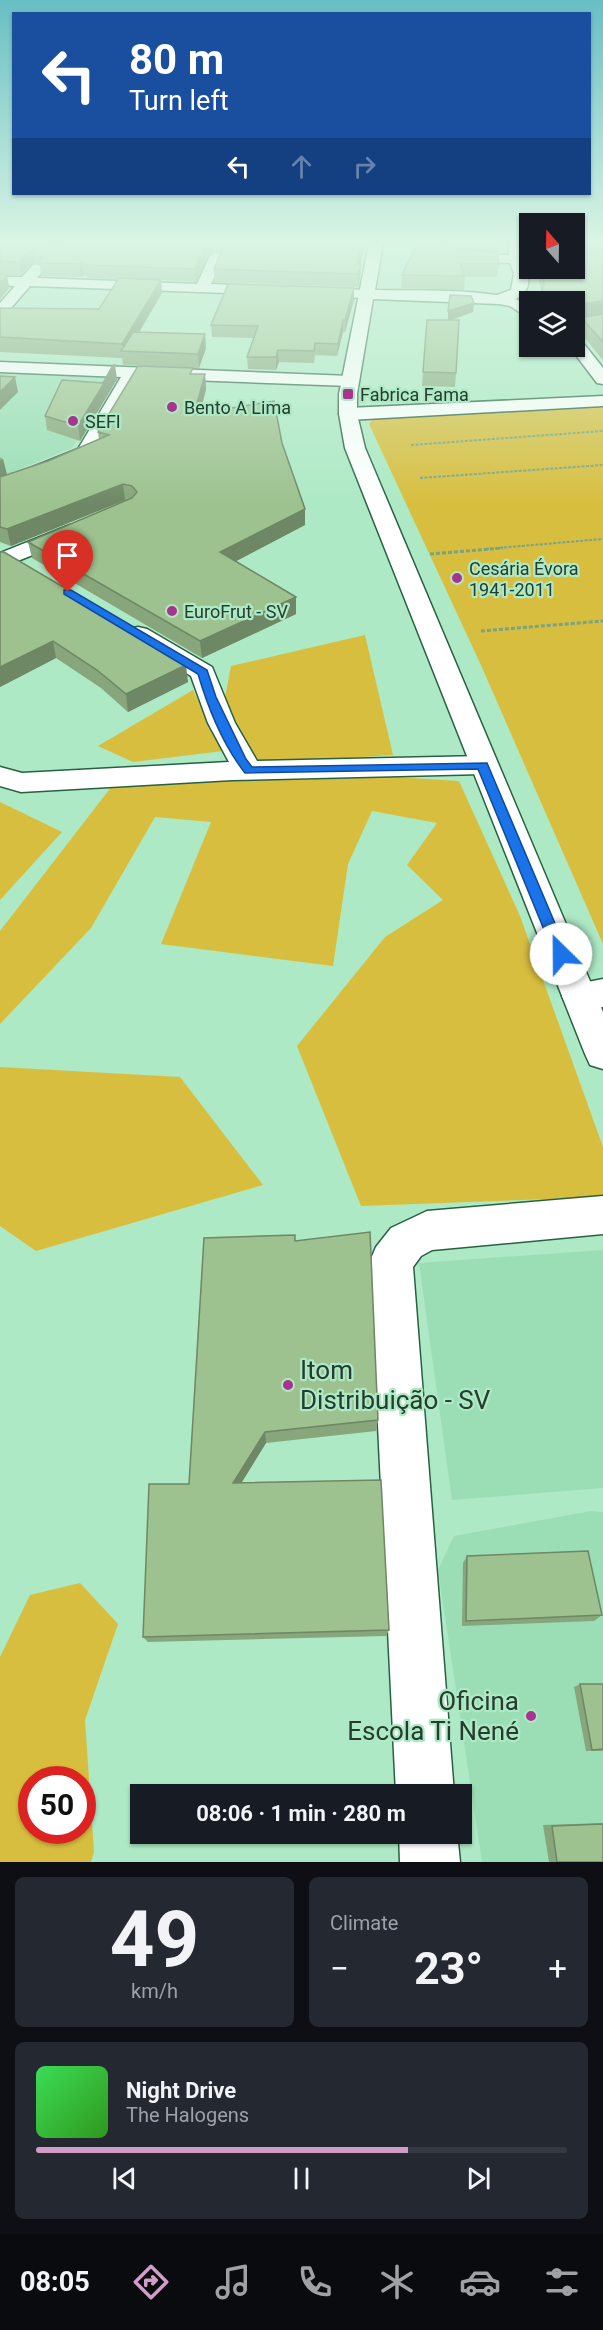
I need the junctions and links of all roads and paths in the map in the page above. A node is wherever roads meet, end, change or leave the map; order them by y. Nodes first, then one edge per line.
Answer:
1 (360, 331) edge
2 (585, 350) edge
3 (603, 355) edge
4 (585, 356) edge
5 (0, 367) edge
6 (133, 372) junction
7 (603, 379) edge
8 (350, 381) junction
9 (603, 401) edge
10 (348, 414) junction
11 (603, 431) edge
12 (411, 446) dead end
13 (603, 465) edge
14 (420, 478) dead end
15 (0, 487) edge
16 (84, 526) edge
17 (603, 538) edge
18 (430, 554) dead end
19 (10, 560) edge
20 (603, 621) edge
21 (122, 624) edge
22 (481, 632) dead end
23 (483, 765) junction
24 (249, 770) junction
25 (0, 776) edge
26 (591, 994) edge
27 (603, 1054) edge
28 (603, 1215) edge
29 (425, 1784) edge
30 (429, 1844) edge
31 (430, 1862) edge

1 - 8 street
2 - 3 street
4 - 7 street
5 - 6 street
6 - 8 street
6 - 15 street
8 - 10 street
9 - 10 street
10 - 23 street
11 - 12 path
13 - 14 path
16 - 19 street
17 - 18 path
20 - 22 path
21 - 24 street
23 - 24 street
23 - 26 street
24 - 25 street
26 - 27 street
28 - 29 street
30 - 31 street

